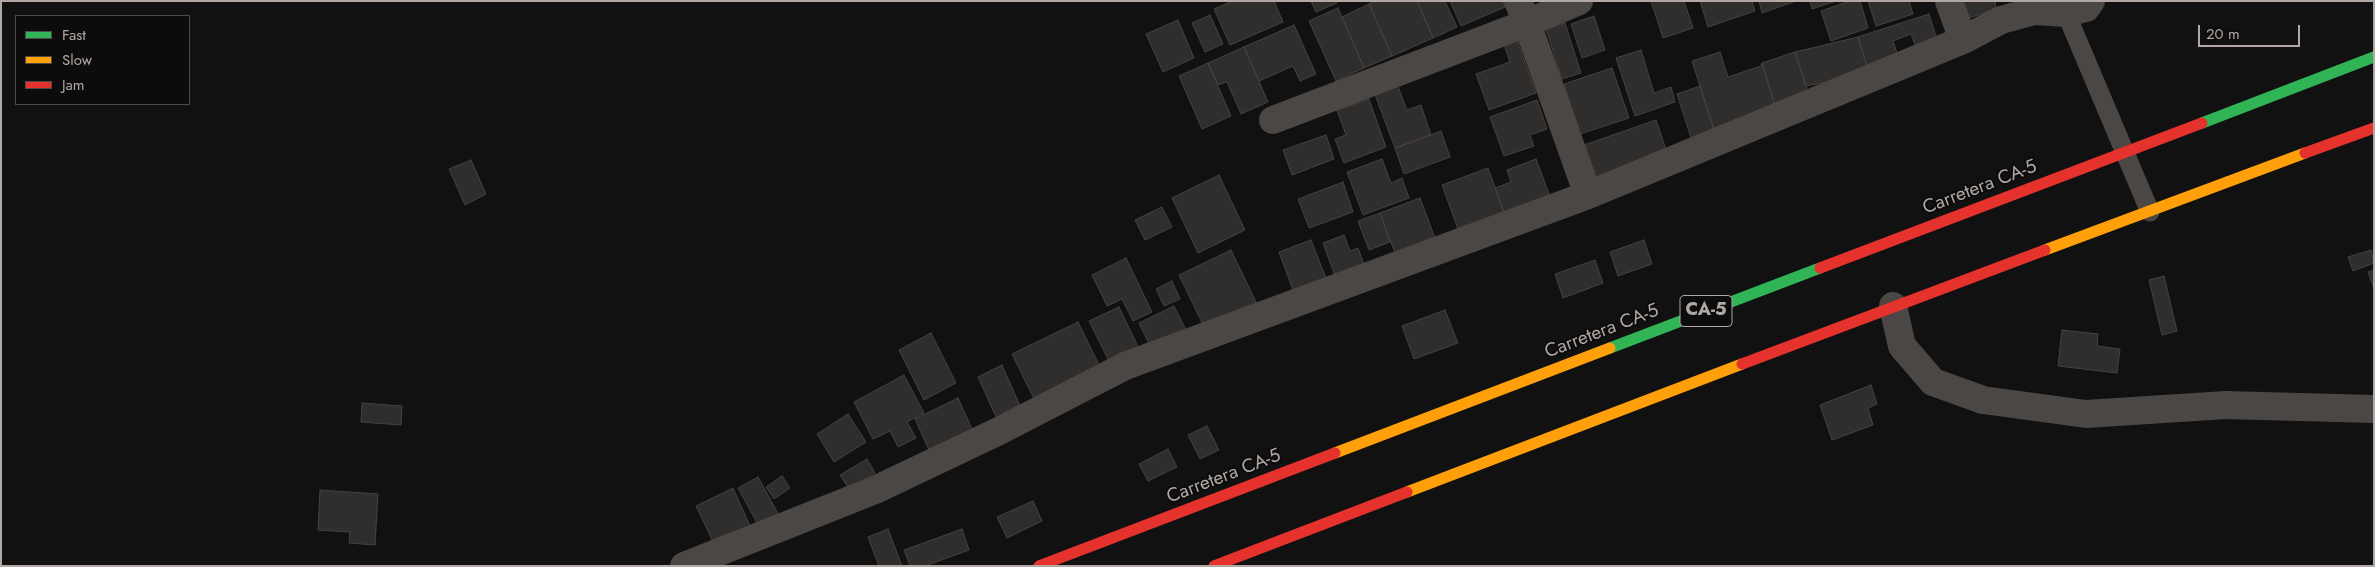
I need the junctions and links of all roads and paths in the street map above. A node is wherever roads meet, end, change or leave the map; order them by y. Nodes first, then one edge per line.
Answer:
1 (1579, 1) edge
2 (1949, 1) edge
3 (2092, 1) edge
4 (1523, 12) edge
5 (2066, 13) junction
6 (1963, 40) junction
7 (2374, 57) edge
8 (1273, 120) dead end
9 (2374, 128) edge
10 (2126, 152) junction
11 (1588, 195) junction
12 (2150, 212) junction
13 (1893, 306) junction
14 (2374, 409) edge
15 (684, 566) edge
16 (1039, 566) edge
17 (1214, 566) edge

1 - 4 street
2 - 6 street
3 - 5 street
4 - 8 street
4 - 11 street
5 - 6 street
5 - 10 lane
6 - 11 street
7 - 10 highway, Carretera CA-5 / CA-5
9 - 12 highway
10 - 12 lane
10 - 16 highway, Carretera CA-5 / CA-5
11 - 15 street
12 - 13 highway
13 - 14 street
13 - 17 highway

